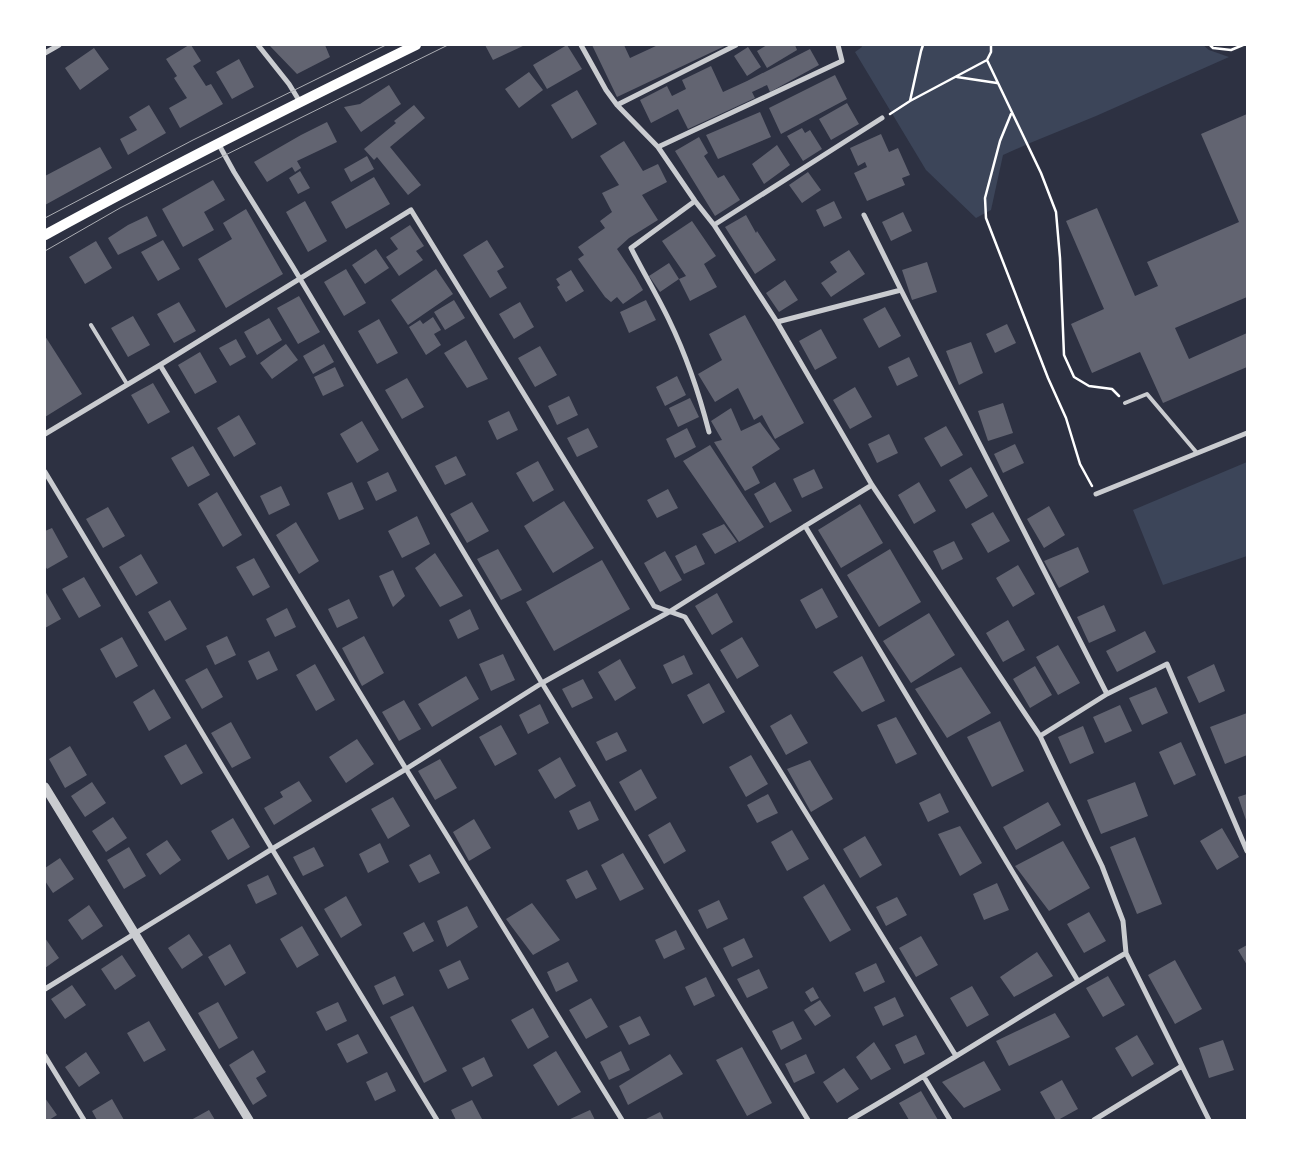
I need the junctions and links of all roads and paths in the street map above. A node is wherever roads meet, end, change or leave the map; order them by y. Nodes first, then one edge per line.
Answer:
1 (59, 45) edge
2 (258, 45) edge
3 (416, 45) edge
4 (581, 45) edge
5 (736, 45) edge
6 (838, 45) edge
7 (923, 45) edge
8 (991, 45) edge
9 (1210, 45) edge
10 (1244, 45) edge
11 (45, 53) edge
12 (987, 60) junction
13 (955, 77) junction
14 (997, 83) junction
15 (910, 101) junction
16 (300, 102) junction
17 (618, 105) junction
18 (1012, 113) junction
19 (882, 118) joint
20 (218, 143) junction
21 (658, 147) junction
22 (695, 201) junction
23 (864, 214) dead end
24 (714, 225) junction
25 (45, 236) edge
26 (299, 278) junction
27 (901, 290) junction
28 (777, 322) junction
29 (91, 325) dead end
30 (160, 365) junction
31 (127, 384) junction
32 (1125, 403) joint
33 (709, 432) dead end
34 (1247, 433) edge
35 (45, 434) edge
36 (1197, 453) junction
37 (45, 472) edge
38 (872, 485) junction
39 (1096, 494) joint
40 (805, 526) junction
41 (669, 612) junction
42 (542, 683) junction
43 (1107, 694) junction
44 (1040, 736) junction
45 (406, 769) junction
46 (45, 787) edge
47 (272, 849) junction
48 (1247, 851) edge
49 (135, 934) junction
50 (1126, 953) junction
51 (1078, 981) junction
52 (45, 989) edge
53 (45, 1056) edge
54 (956, 1056) junction
55 (1182, 1066) junction
56 (924, 1077) junction
57 (84, 1120) edge
58 (249, 1120) edge
59 (437, 1120) edge
60 (622, 1120) edge
61 (808, 1120) edge
62 (850, 1120) edge
63 (950, 1120) edge
64 (1094, 1120) edge
65 (1209, 1120) edge

1 - 11 street
2 - 16 street
3 - 16 main road
4 - 17 street
5 - 17 street
6 - 21 street
7 - 15 path
8 - 12 path
9 - 10 path
12 - 13 path
12 - 14 path
13 - 14 path
13 - 15 path
14 - 18 path
15 - 19 path
16 - 20 main road
17 - 21 street
18 - 32 path
18 - 39 path
19 - 24 street
20 - 25 main road
20 - 26 street
21 - 22 street
22 - 24 street
22 - 33 street
23 - 27 street
24 - 28 street
26 - 30 street
26 - 41 street
26 - 42 street
27 - 28 street
27 - 43 street
28 - 38 street
29 - 31 lane
30 - 31 street
30 - 45 street
31 - 35 street
32 - 36 lane
34 - 36 street
36 - 39 street
37 - 47 street
38 - 40 street
38 - 44 street
40 - 41 street
40 - 51 street
41 - 42 street
41 - 54 street
42 - 45 street
42 - 61 street
43 - 44 street
43 - 48 street
44 - 50 street
45 - 47 street
45 - 60 street
46 - 49 street
47 - 49 street
47 - 59 street
49 - 52 street
49 - 58 street
50 - 51 street
50 - 55 street
51 - 54 street
53 - 57 street
54 - 56 street
55 - 64 street
55 - 65 street
56 - 62 street
56 - 63 street

